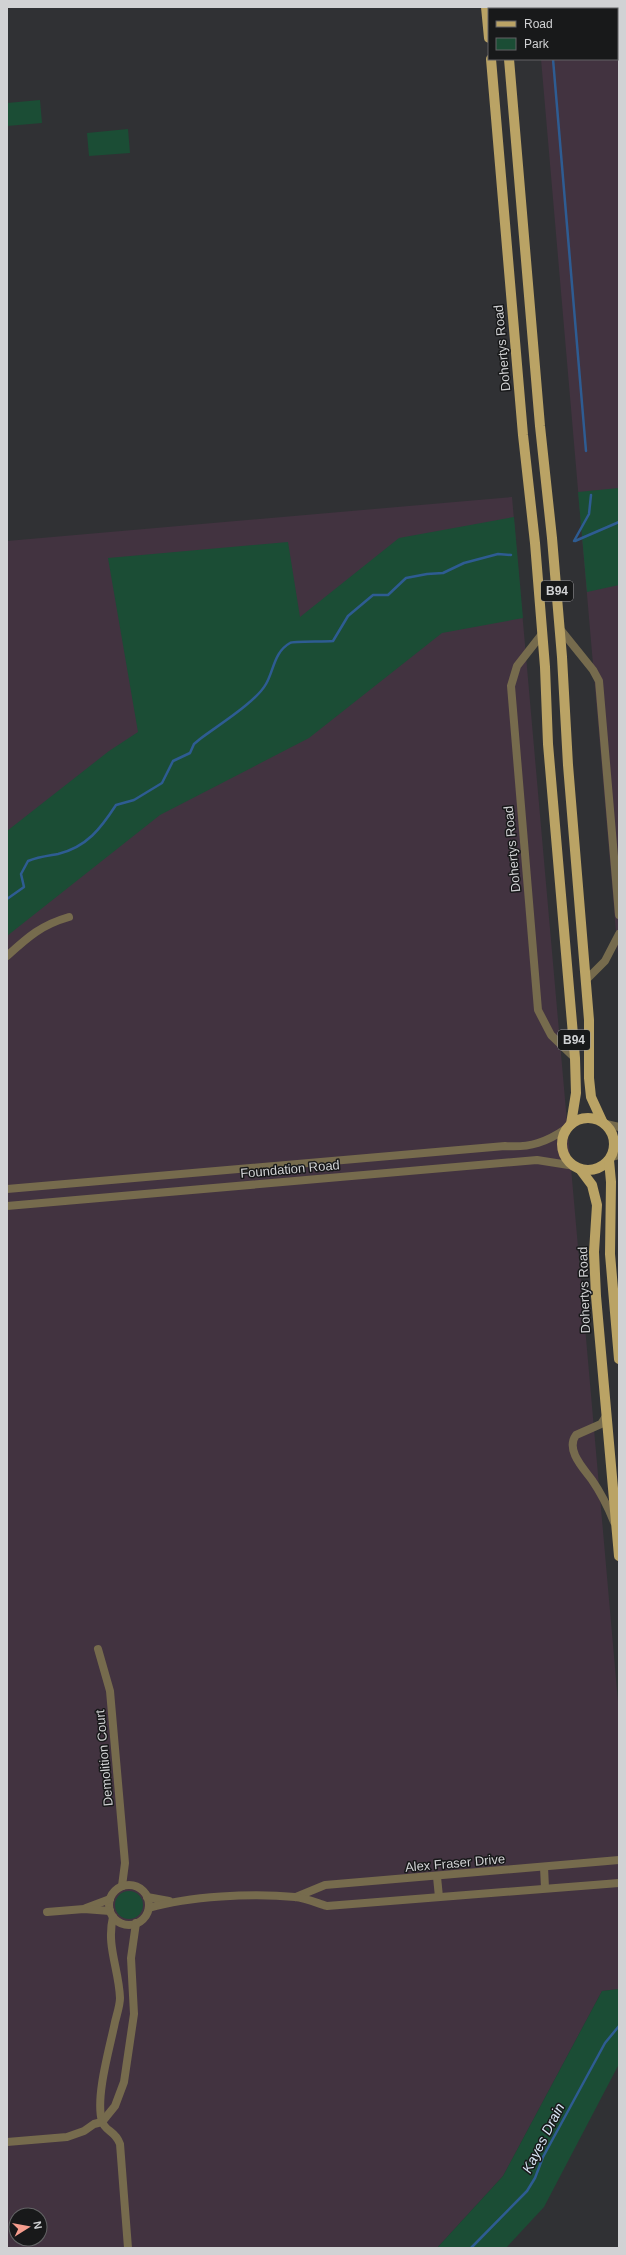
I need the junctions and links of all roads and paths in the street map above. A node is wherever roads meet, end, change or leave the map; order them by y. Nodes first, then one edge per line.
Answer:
1 (486, 7) edge
2 (488, 28) edge
3 (491, 60) edge
4 (510, 60) edge
5 (560, 629) junction
6 (542, 634) junction
7 (619, 915) edge
8 (69, 917) dead end
9 (619, 934) edge
10 (7, 956) edge
11 (586, 980) junction
12 (575, 1058) junction
13 (604, 1123) junction
14 (569, 1126) junction
15 (619, 1127) edge
16 (613, 1157) edge
17 (577, 1168) junction
18 (7, 1189) edge
19 (7, 1206) edge
20 (619, 1360) edge
21 (606, 1416) junction
22 (616, 1526) junction
23 (619, 1556) edge
24 (98, 1649) dead end
25 (619, 1860) edge
26 (125, 1866) junction
27 (544, 1867) junction
28 (437, 1877) junction
29 (619, 1883) edge
30 (134, 1885) junction
31 (122, 1886) junction
32 (545, 1888) junction
33 (147, 1897) junction
34 (296, 1897) junction
35 (439, 1897) junction
36 (110, 1899) junction
37 (170, 1902) junction
38 (149, 1908) junction
39 (84, 1909) junction
40 (47, 1912) dead end
41 (112, 1914) junction
42 (136, 1923) junction
43 (134, 1982) junction
44 (118, 1984) junction
45 (102, 2122) junction
46 (7, 2142) edge
47 (128, 2248) edge

1 - 2 main road
3 - 6 main road, Dohertys Road / B94
4 - 5 main road, B94
5 - 7 street
5 - 11 main road, B94
6 - 12 main road, Dohertys Road / B94
6 - 12 street, Dohertys Road
8 - 10 street
9 - 11 street
11 - 13 main road, B94
12 - 14 main road, Dohertys Road / B94
13 - 14 main road
13 - 15 street
13 - 16 main road, B94
14 - 17 main road, B94
14 - 18 street, Foundation Road
16 - 17 main road
16 - 20 main road, B94
17 - 19 street, Foundation Road
17 - 21 main road, Dohertys Road / B94
21 - 22 main road, Dohertys Road / B94
21 - 22 street, Dohertys Road
22 - 23 main road, Dohertys Road / B94
24 - 26 street, Demolition Court
25 - 27 street, Alex Fraser Drive
26 - 30 street, Demolition Court
26 - 31 street, Demolition Court
27 - 28 street, Alex Fraser Drive
27 - 32 street
28 - 34 street, Alex Fraser Drive
28 - 35 street
29 - 32 street, Alex Fraser Drive
30 - 31 street
30 - 33 street
31 - 36 street
32 - 35 street, Alex Fraser Drive
33 - 37 street, Alex Fraser Drive
33 - 38 street
34 - 35 street, Alex Fraser Drive
34 - 37 street, Alex Fraser Drive
36 - 39 street
36 - 41 street
37 - 38 street, Alex Fraser Drive
38 - 42 street
39 - 40 street
39 - 41 street
41 - 42 street
41 - 44 street
42 - 43 street
43 - 44 street
43 - 45 street
44 - 45 street
45 - 46 street
45 - 47 street

